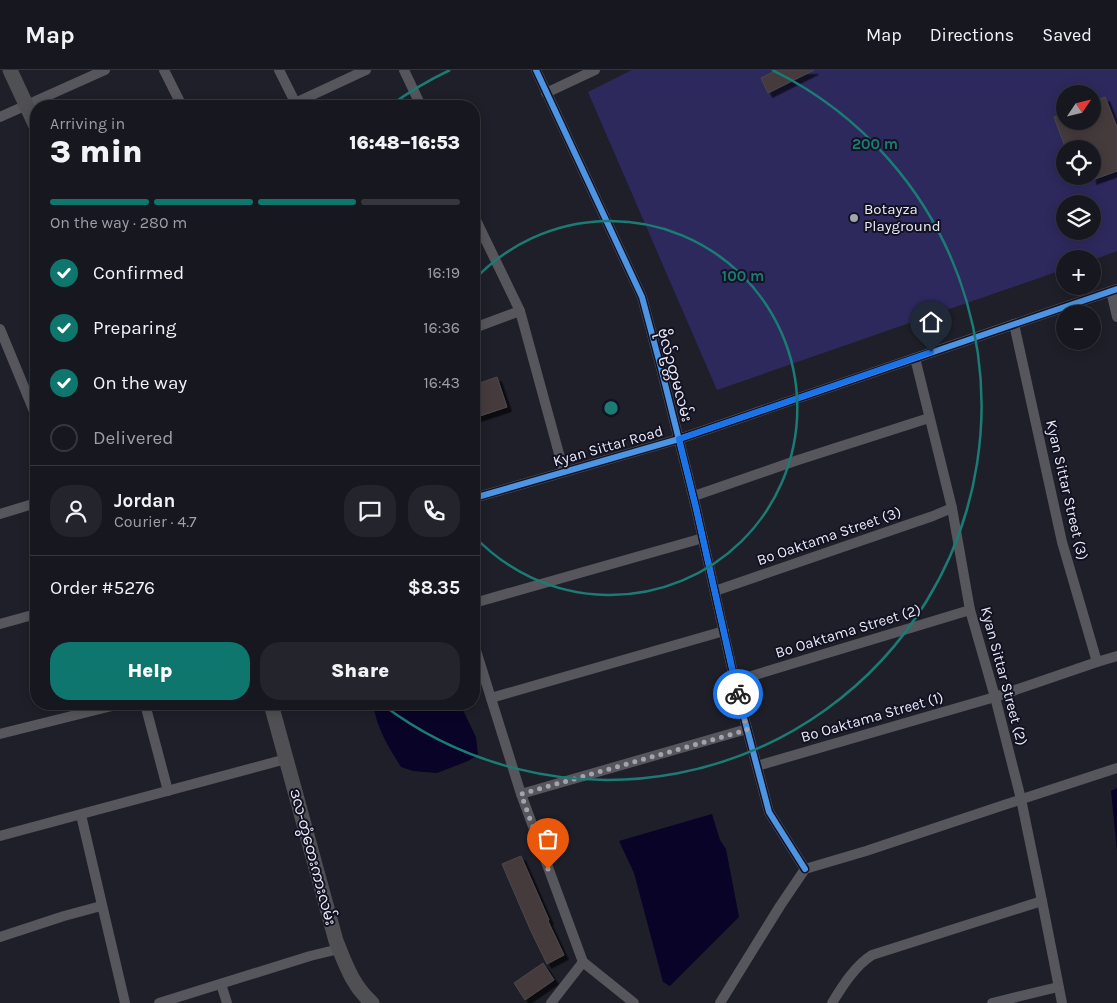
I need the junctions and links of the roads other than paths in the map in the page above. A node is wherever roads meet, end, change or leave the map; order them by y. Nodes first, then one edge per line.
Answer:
1 (10, 70) edge
2 (105, 70) edge
3 (164, 70) edge
4 (279, 70) edge
5 (366, 70) edge
6 (404, 70) edge
7 (536, 70) edge
8 (595, 70) edge
9 (546, 93) junction
10 (37, 100) edge
11 (179, 100) edge
12 (294, 100) edge
13 (306, 100) edge
14 (418, 100) edge
15 (30, 103) edge
16 (26, 105) junction
17 (30, 113) edge
18 (0, 117) edge
19 (480, 228) edge
20 (1114, 290) edge
21 (520, 311) junction
22 (1117, 317) edge
23 (1014, 324) junction
24 (480, 326) edge
25 (0, 329) edge
26 (915, 358) junction
27 (30, 402) edge
28 (929, 418) junction
29 (679, 439) junction
30 (564, 472) junction
31 (480, 496) edge
32 (694, 496) junction
33 (30, 504) edge
34 (952, 508) junction
35 (0, 514) edge
36 (703, 538) junction
37 (715, 591) junction
38 (480, 601) edge
39 (970, 610) junction
40 (30, 616) edge
41 (0, 624) edge
42 (724, 631) junction
43 (1117, 656) edge
44 (1097, 662) junction
45 (480, 663) edge
46 (735, 681) junction
47 (995, 697) junction
48 (491, 698) junction
49 (96, 710) edge
50 (147, 710) edge
51 (273, 710) edge
52 (747, 730) junction
53 (0, 734) edge
54 (286, 759) junction
55 (757, 766) junction
56 (1117, 768) edge
57 (168, 791) junction
58 (521, 794) junction
59 (1021, 799) junction
60 (81, 815) junction
61 (0, 836) edge
62 (805, 870) junction
63 (1042, 901) junction
64 (101, 906) junction
65 (0, 937) edge
66 (339, 949) junction
67 (583, 962) junction
68 (221, 984) junction
69 (1058, 987) junction
70 (368, 1001) edge
71 (125, 1003) edge
72 (159, 1003) edge
73 (227, 1003) edge
74 (552, 1003) edge
75 (634, 1003) edge
76 (720, 1003) edge
77 (832, 1003) edge
78 (992, 1003) edge
79 (1062, 1003) edge

1 - 16 main road
2 - 10 street
3 - 11 street
4 - 12 street
5 - 13 street
6 - 14 street
7 - 9 street, ဗိုလ်ဥတ္တမလမ်း
8 - 9 street
9 - 29 street, ဗိုလ်ဥတ္တမလမ်း
15 - 16 street
16 - 17 main road
16 - 18 street
19 - 21 street
20 - 22 street
20 - 23 street, Kyan Sittar Road
21 - 24 street
21 - 30 street
23 - 26 street, Kyan Sittar Road
23 - 44 street, Kyan Sittar Street (3)
25 - 27 street
26 - 28 street, Kyan Sittar Street (2)
26 - 29 street, Kyan Sittar Road
28 - 32 street
28 - 34 street, Kyan Sittar Street (2)
29 - 30 street, Kyan Sittar Road
29 - 32 street, ဗိုလ်ဥတ္တမလမ်း
30 - 31 street, Kyan Sittar Road
32 - 36 street, ဗိုလ်ဥတ္တမလမ်း
33 - 35 street
34 - 37 street, Bo Oaktama Street (3)
34 - 39 street, Kyan Sittar Street (2)
36 - 37 street, ဗိုလ်ဥတ္တမလမ်း
36 - 38 street
37 - 42 street, ဗိုလ်ဥတ္တမလမ်း
39 - 46 street, Bo Oaktama Street (2)
39 - 47 street, Kyan Sittar Street (2)
40 - 41 street
42 - 46 street, ဗိုလ်ဥတ္တမလမ်း
42 - 48 street
43 - 44 street, Bo Oaktama Street (1)
44 - 47 street, Bo Oaktama Street (1)
45 - 48 street
46 - 52 street, ဗိုလ်ဥတ္တမလမ်း
47 - 55 street, Bo Oaktama Street (1)
47 - 59 street, Kyan Sittar Street (2)
48 - 58 street
49 - 53 street
50 - 57 street
51 - 54 main road, ဒလ-တွံတေးကားလမ်း
52 - 55 street, ဗိုလ်ဥတ္တမလမ်း
52 - 58 street
54 - 57 street
54 - 66 main road, ဒလ-တွံတေးကားလမ်း
55 - 62 street, ဗိုလ်ဥတ္တမလမ်း
56 - 59 street
57 - 60 street
58 - 67 street
59 - 62 street
59 - 63 street, Kyan Sittar Street (2)
60 - 61 street
60 - 64 street
62 - 76 street
63 - 69 street, Kyan Sittar Street (2)
63 - 77 street
64 - 65 street
64 - 71 street
66 - 68 street
66 - 70 main road, ဒလ-တွံတေးကားလမ်း
67 - 74 street
67 - 75 street
68 - 72 street
68 - 73 street
69 - 78 street
69 - 79 street, Kyan Sittar Street (2)

